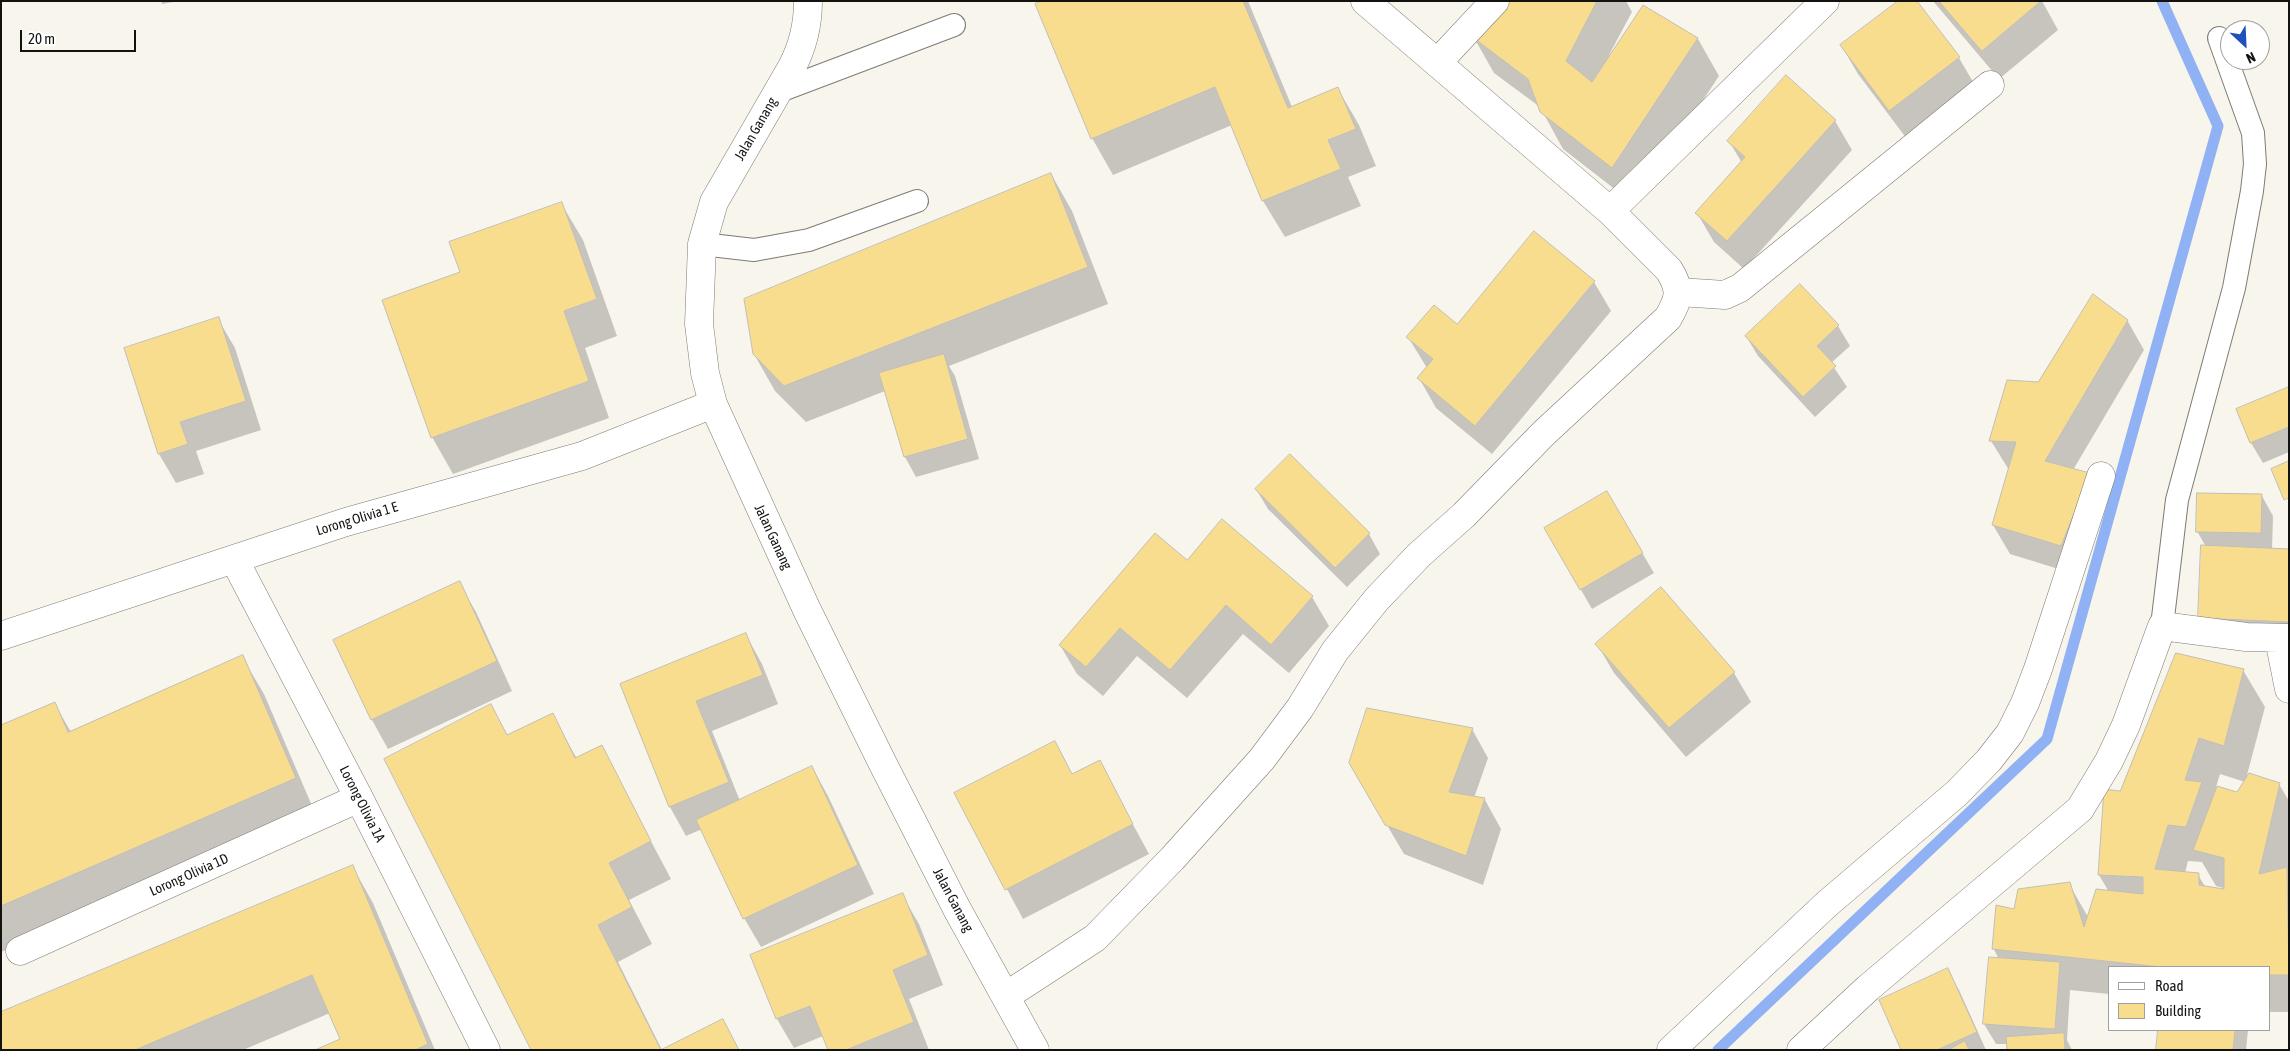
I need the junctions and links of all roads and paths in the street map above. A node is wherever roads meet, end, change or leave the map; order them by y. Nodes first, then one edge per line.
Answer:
1 (808, 1) edge
2 (1365, 1) edge
3 (1495, 1) edge
4 (1825, 1) edge
5 (954, 25) dead end
6 (2219, 38) dead end
7 (1437, 62) junction
8 (1990, 85) dead end
9 (777, 92) junction
10 (917, 201) dead end
11 (1610, 211) junction
12 (702, 244) junction
13 (1679, 292) junction
14 (713, 404) junction
15 (2102, 476) dead end
16 (234, 559) junction
17 (2162, 626) junction
18 (1, 636) edge
19 (2284, 639) edge
20 (2289, 689) edge
21 (359, 798) junction
22 (20, 951) dead end
23 (1006, 996) junction
24 (486, 1050) edge
25 (1035, 1050) edge
26 (1670, 1050) edge
27 (1801, 1050) edge

1 - 9 street, Jalan Ganang
2 - 7 street
3 - 7 street
4 - 11 street
5 - 9 lane
6 - 17 lane
7 - 11 street
8 - 13 street
9 - 12 street, Jalan Ganang
10 - 12 lane
11 - 13 street
12 - 14 street, Jalan Ganang
13 - 23 street
14 - 16 street, Lorong Olivia 1 E
14 - 23 street, Jalan Ganang
15 - 26 street
16 - 18 street, Lorong Olivia 1 E
16 - 21 street, Lorong Olivia 1A
17 - 19 street
17 - 27 street
19 - 20 street
21 - 22 street, Lorong Olivia 1D
21 - 24 street, Lorong Olivia 1A
23 - 25 street, Jalan Ganang

